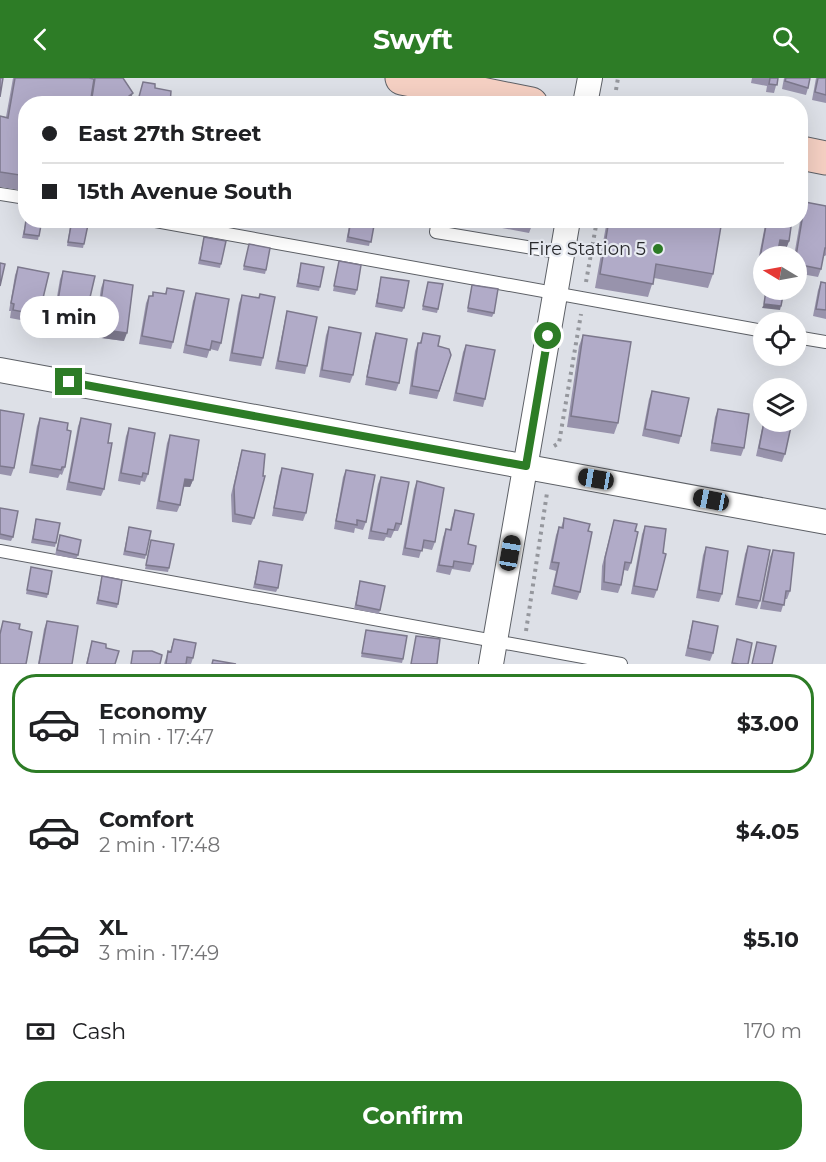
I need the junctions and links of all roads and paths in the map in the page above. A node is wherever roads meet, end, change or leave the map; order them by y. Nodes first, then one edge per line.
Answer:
1 (402, 78) edge
2 (590, 78) edge
3 (618, 78) edge
4 (616, 90) dead end
5 (458, 96) edge
6 (587, 96) edge
7 (808, 154) edge
8 (826, 158) edge
9 (0, 194) edge
10 (18, 197) edge
11 (194, 228) edge
12 (437, 228) edge
13 (567, 228) edge
14 (596, 228) edge
15 (563, 254) junction
16 (556, 293) junction
17 (584, 298) junction
18 (753, 329) edge
19 (807, 339) edge
20 (826, 342) edge
21 (0, 370) edge
22 (554, 446) dead end
23 (526, 466) junction
24 (546, 490) dead end
25 (826, 522) edge
26 (0, 551) edge
27 (523, 646) junction
28 (493, 653) edge
29 (621, 664) edge

1 - 5 street
2 - 6 street
3 - 4 path
7 - 8 street
9 - 10 lane
11 - 16 lane
12 - 15 lane
13 - 15 street
14 - 17 path
15 - 16 street
16 - 17 lane
16 - 23 street
17 - 18 lane
17 - 22 path
19 - 20 lane
21 - 23 street
23 - 25 street
23 - 28 street
24 - 27 path
26 - 28 lane
27 - 28 lane
27 - 29 lane

